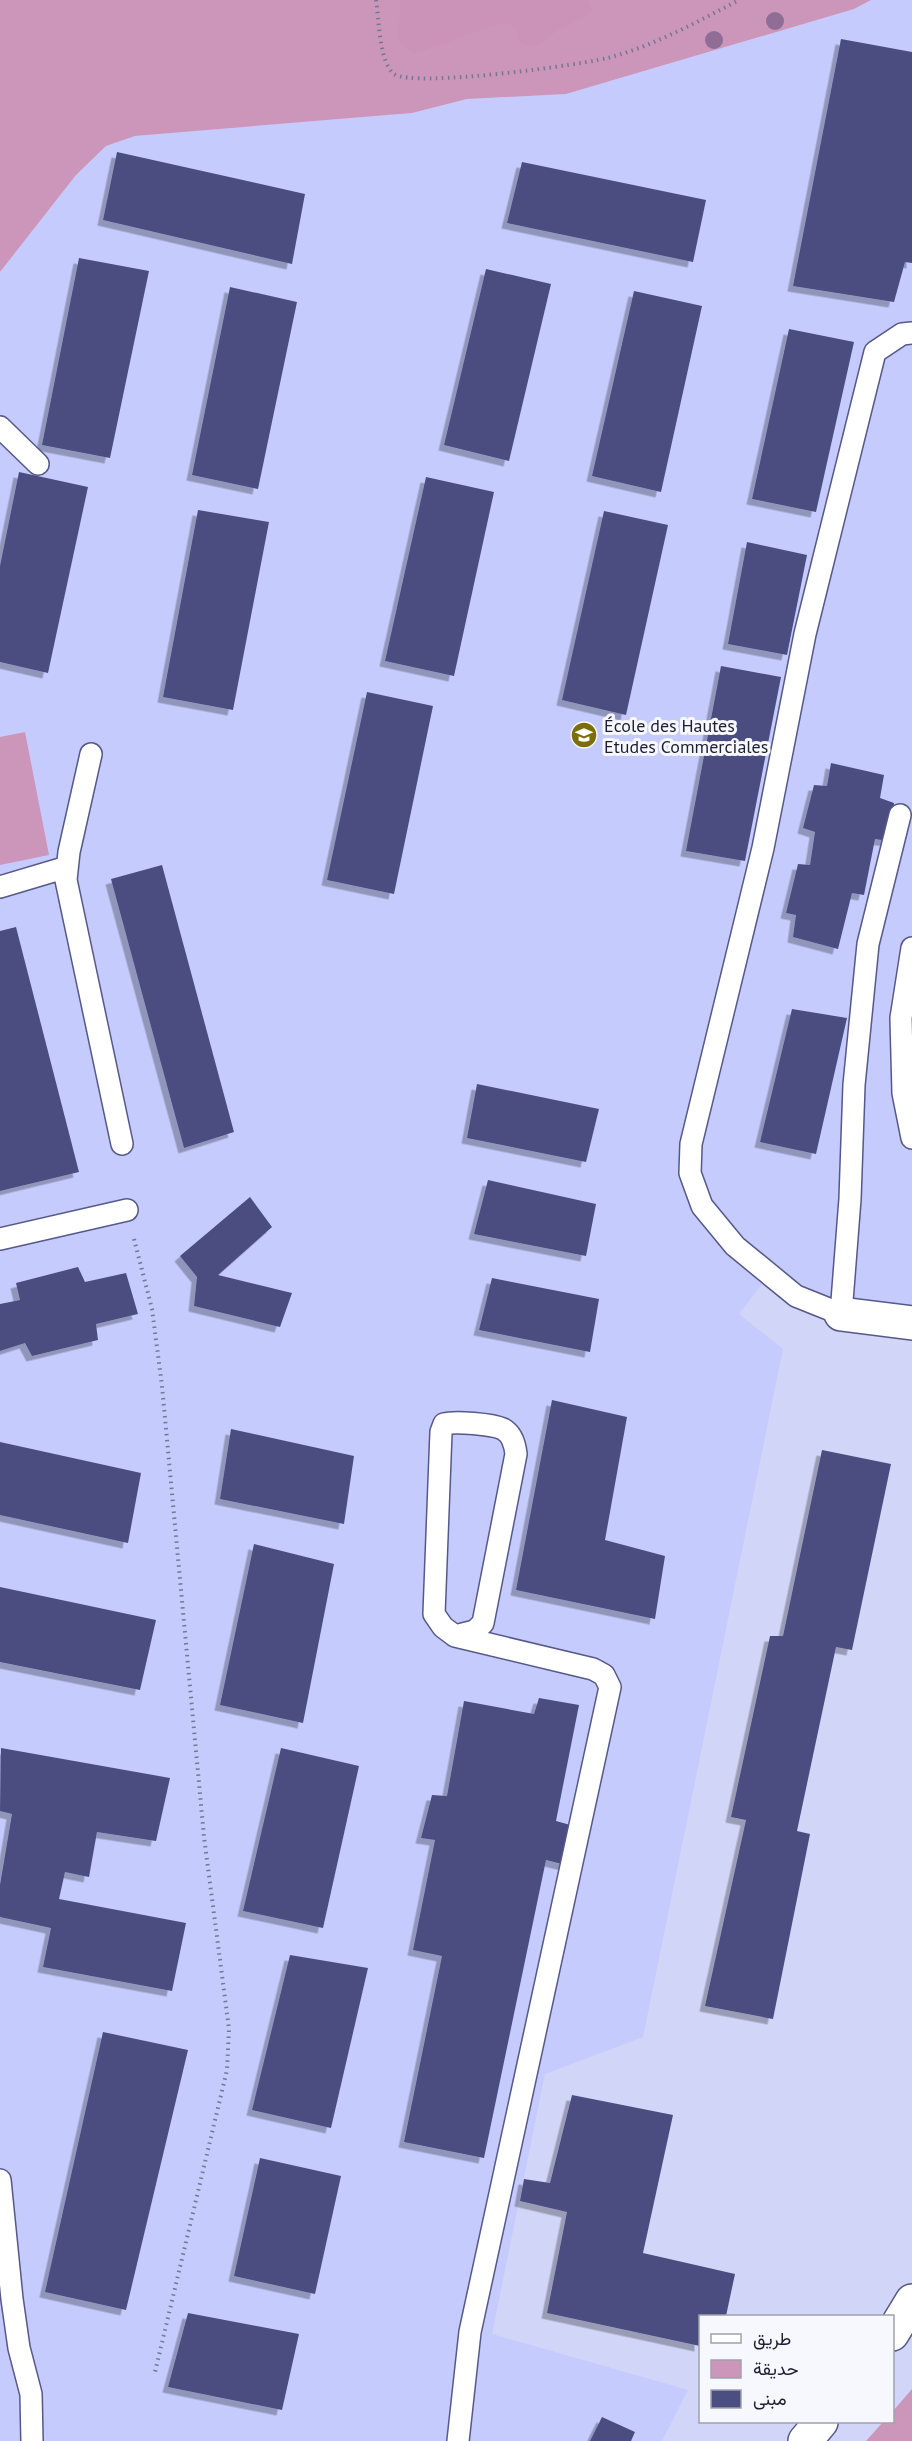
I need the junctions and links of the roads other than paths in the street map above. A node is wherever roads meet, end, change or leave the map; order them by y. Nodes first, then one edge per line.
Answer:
1 (912, 333) edge
2 (0, 427) edge
3 (38, 464) dead end
4 (91, 754) dead end
5 (900, 815) dead end
6 (67, 867) junction
7 (0, 887) edge
8 (912, 948) edge
9 (912, 1138) edge
10 (122, 1144) dead end
11 (127, 1210) road end
12 (0, 1239) edge
13 (841, 1314) junction
14 (912, 1323) edge
15 (455, 1636) junction
16 (0, 2180) edge
17 (912, 2301) edge
18 (894, 2331) edge
19 (819, 2423) edge
20 (32, 2441) edge
21 (458, 2441) edge
22 (805, 2441) edge

1 - 13 lane
2 - 3 lane
4 - 6 lane
5 - 13 lane
6 - 7 lane
6 - 10 lane
8 - 9 lane
11 - 12 lane
13 - 14 street
15 - 15 lane
15 - 21 lane
16 - 20 lane
17 - 18 street
19 - 22 street

